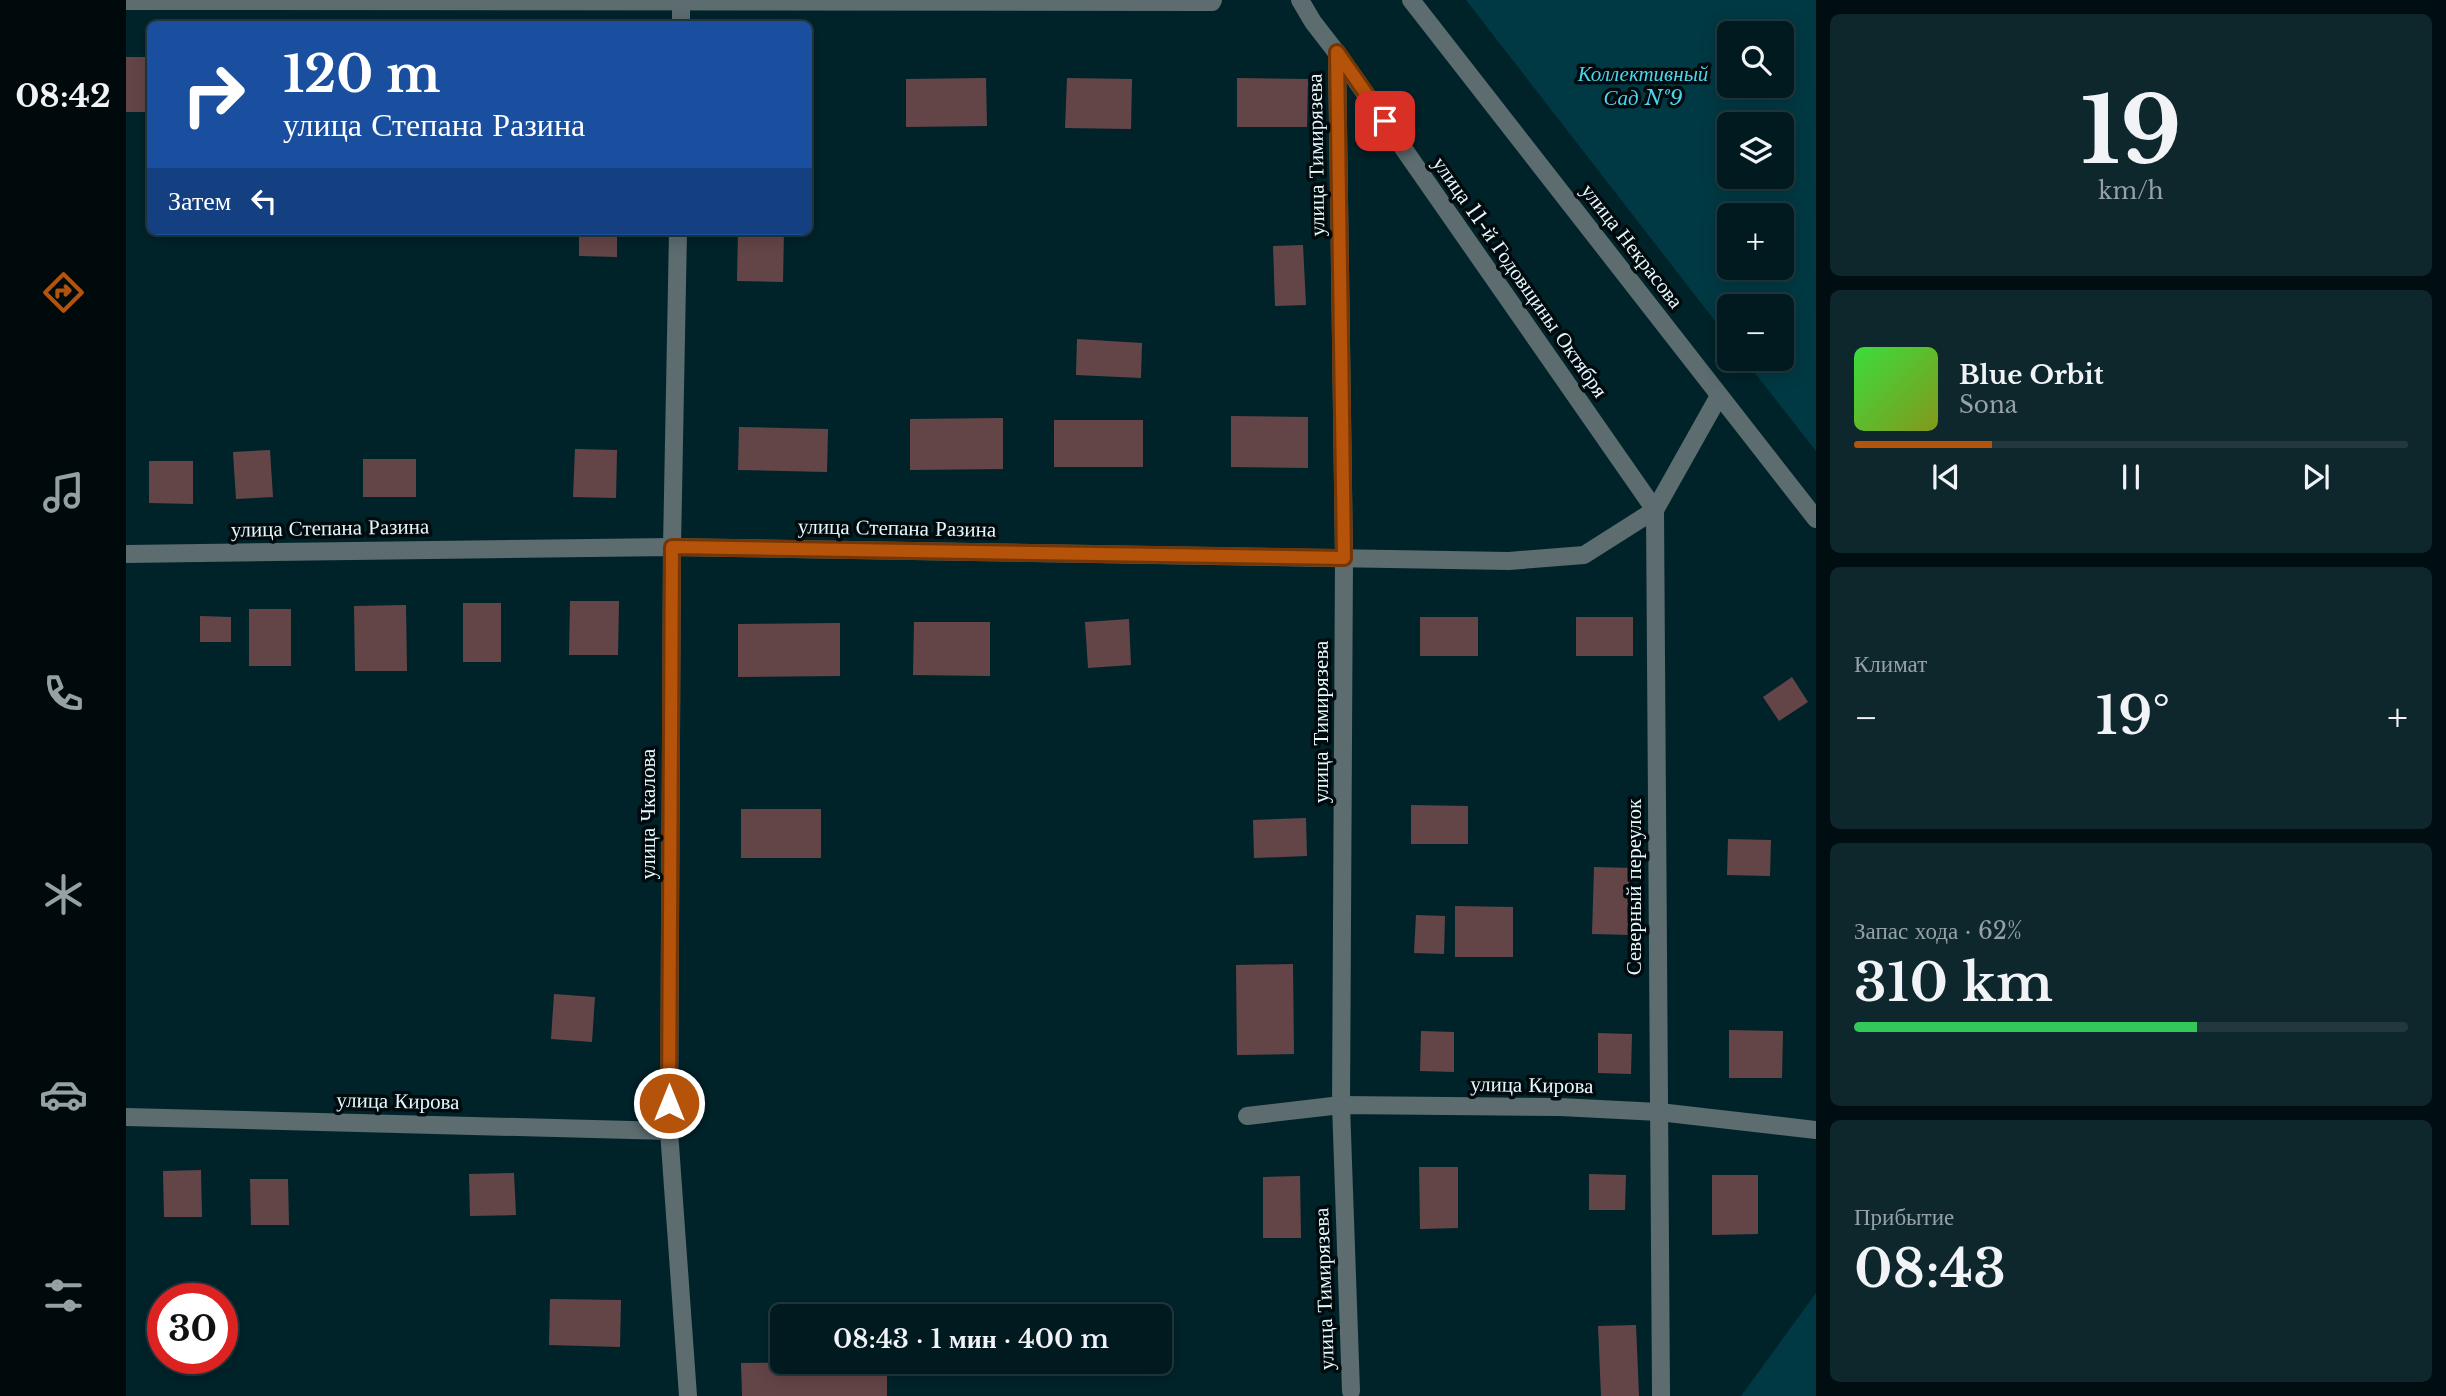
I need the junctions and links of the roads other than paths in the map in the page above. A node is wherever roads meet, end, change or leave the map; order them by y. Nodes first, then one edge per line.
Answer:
1 (681, 0) edge
2 (1213, 0) edge
3 (1300, 0) edge
4 (1411, 0) edge
5 (126, 1) edge
6 (681, 21) edge
7 (1337, 52) junction
8 (678, 235) edge
9 (1720, 396) junction
10 (1655, 510) junction
11 (1816, 519) edge
12 (672, 547) junction
13 (126, 554) edge
14 (1344, 558) junction
15 (1341, 1105) junction
16 (1659, 1112) junction
17 (1247, 1115) dead end
18 (126, 1117) edge
19 (669, 1130) junction
20 (1816, 1130) edge
21 (1351, 1391) dead end
22 (1661, 1395) edge
23 (688, 1396) edge

1 - 2 street
1 - 5 street
1 - 6 street
3 - 7 street, улица 11-й Годовщины Октября
4 - 9 street, улица Некрасова
7 - 10 street, улица 11-й Годовщины Октября
7 - 14 street, улица Тимирязева
8 - 12 street, улица Чкалова
9 - 10 street
9 - 11 street, улица Некрасова
10 - 14 street, улица Степана Разина
10 - 16 street, Северный переулок
12 - 13 street, улица Степана Разина
12 - 14 street, улица Степана Разина
12 - 19 street, улица Чкалова
14 - 15 street, улица Тимирязева
15 - 16 street, улица Кирова
15 - 17 street, улица Кирова
15 - 21 street, улица Тимирязева
16 - 20 street, улица Кирова
16 - 22 street, Северный переулок
18 - 19 street, улица Кирова
19 - 23 street, улица Чкалова

